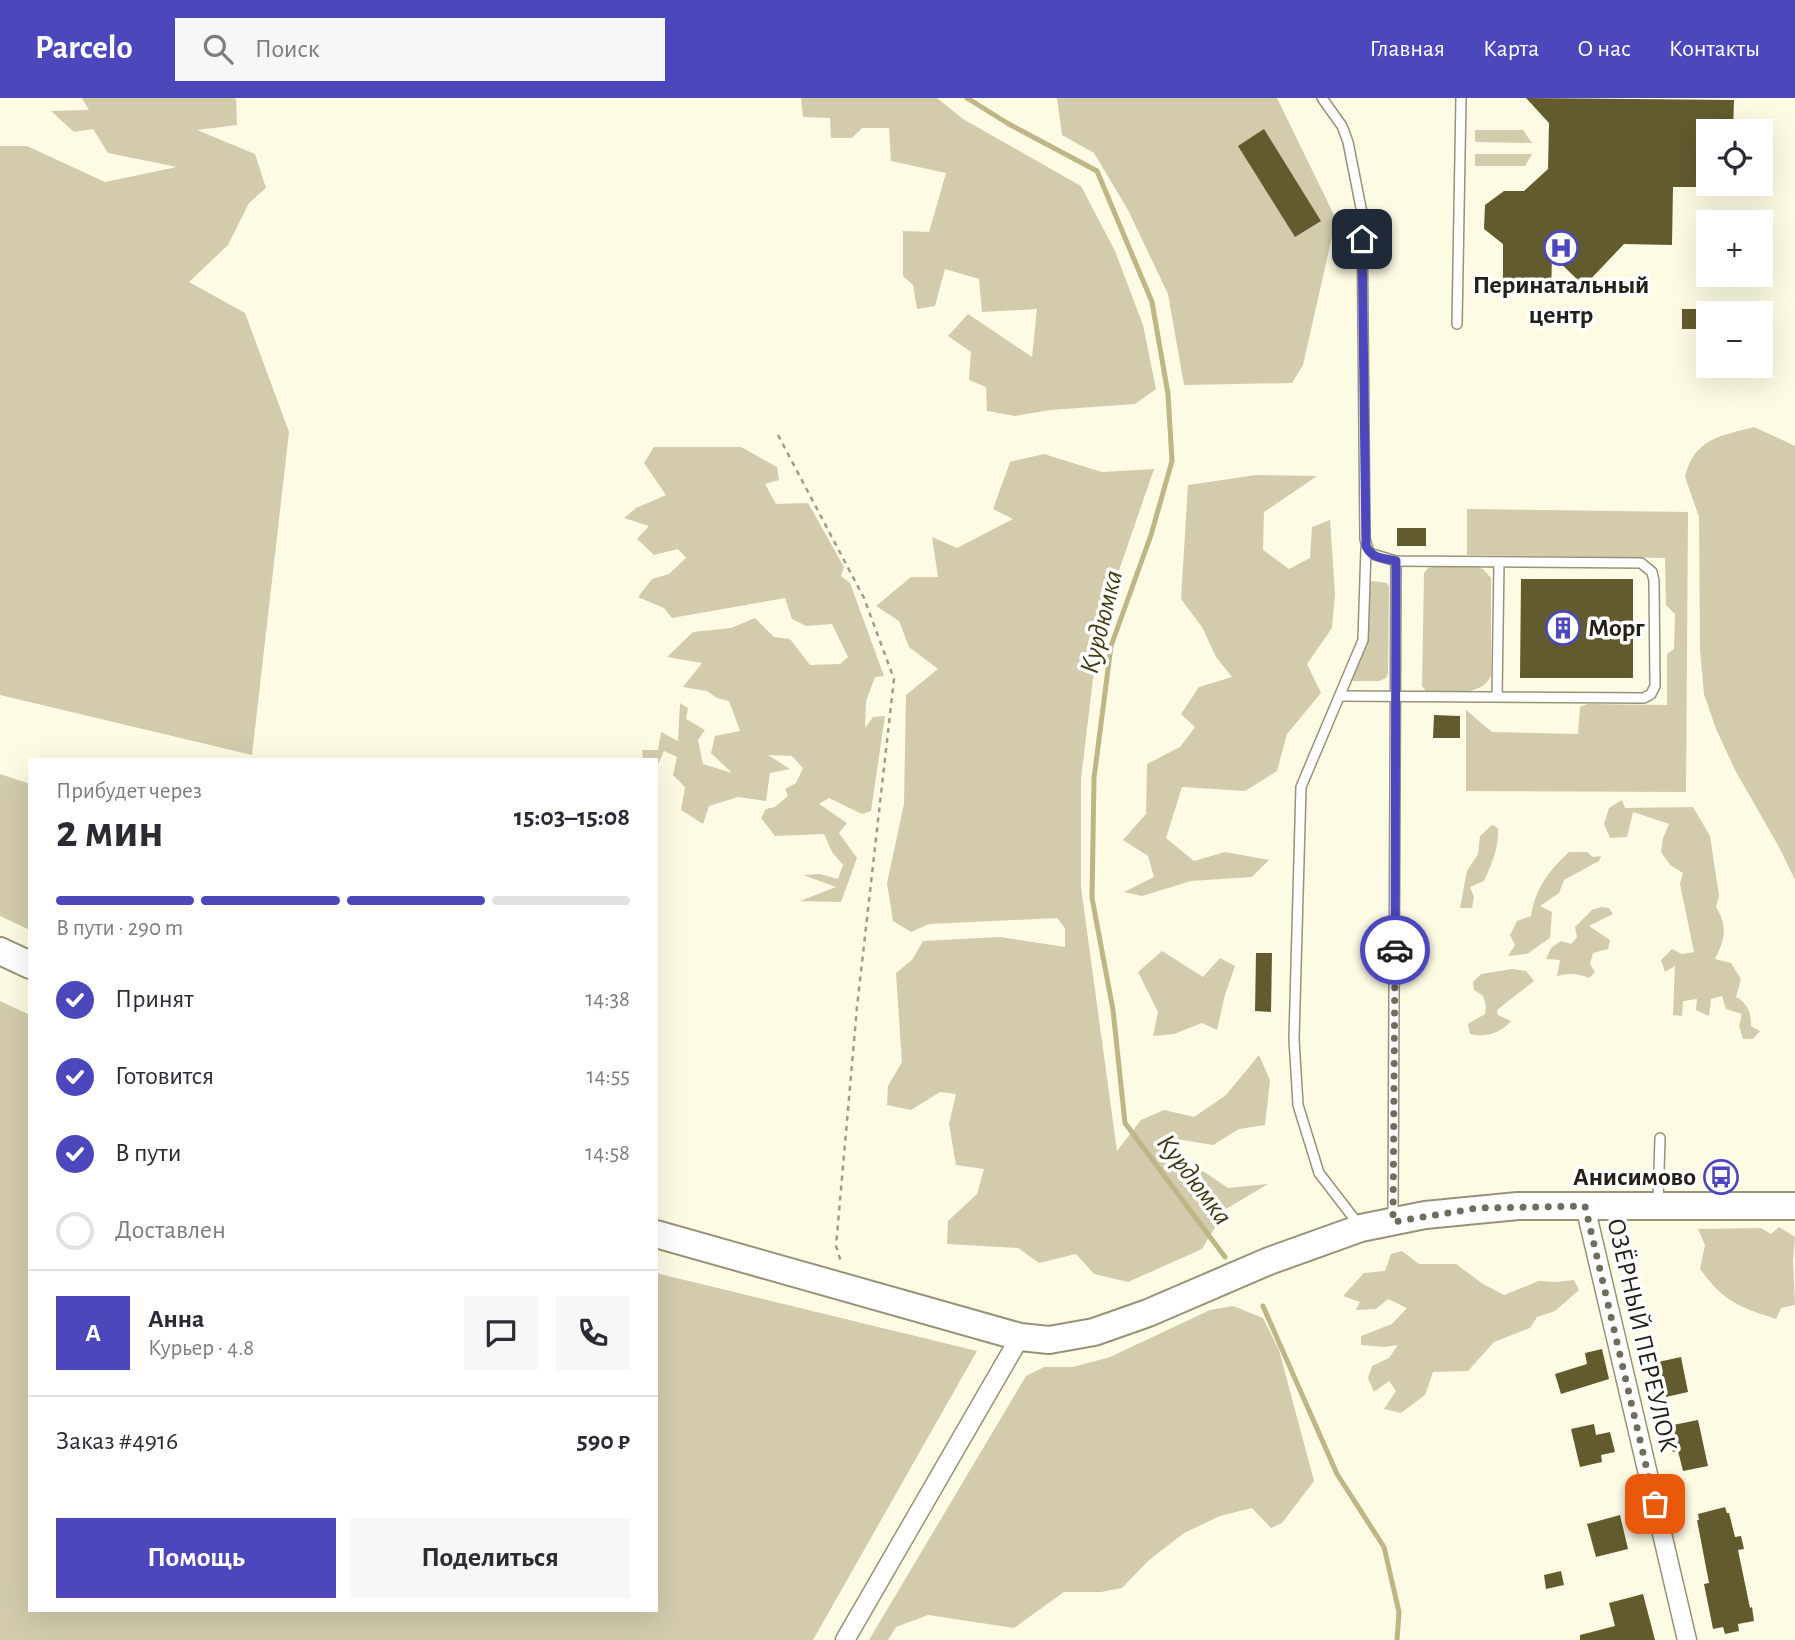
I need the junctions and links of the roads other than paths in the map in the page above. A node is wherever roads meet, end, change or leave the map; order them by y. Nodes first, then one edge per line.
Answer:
1 (1322, 98) edge
2 (1461, 98) edge
3 (1457, 324) dead end
4 (1366, 546) junction
5 (1396, 561) junction
6 (1499, 562) junction
7 (1396, 695) junction
8 (1340, 696) junction
9 (1497, 696) junction
10 (0, 951) edge
11 (28, 964) edge
12 (1660, 1138) dead end
13 (1585, 1206) junction
14 (1658, 1206) junction
15 (1795, 1206) edge
16 (1393, 1222) junction
17 (1361, 1228) junction
18 (658, 1235) edge
19 (1020, 1337) junction
20 (845, 1640) edge
21 (1687, 1640) edge

1 - 4 lane
2 - 3 lane
4 - 5 lane
4 - 8 lane
5 - 6 lane
5 - 7 lane
6 - 9 lane
6 - 9 lane
7 - 8 lane
7 - 9 lane
7 - 16 lane
8 - 17 lane
10 - 11 main road
12 - 14 lane
13 - 14 main road
13 - 16 main road
13 - 21 street, ОЗЁРНЫЙ ПЕРЕУЛОК
14 - 15 main road
16 - 17 main road
17 - 19 main road
18 - 19 main road
19 - 20 street

